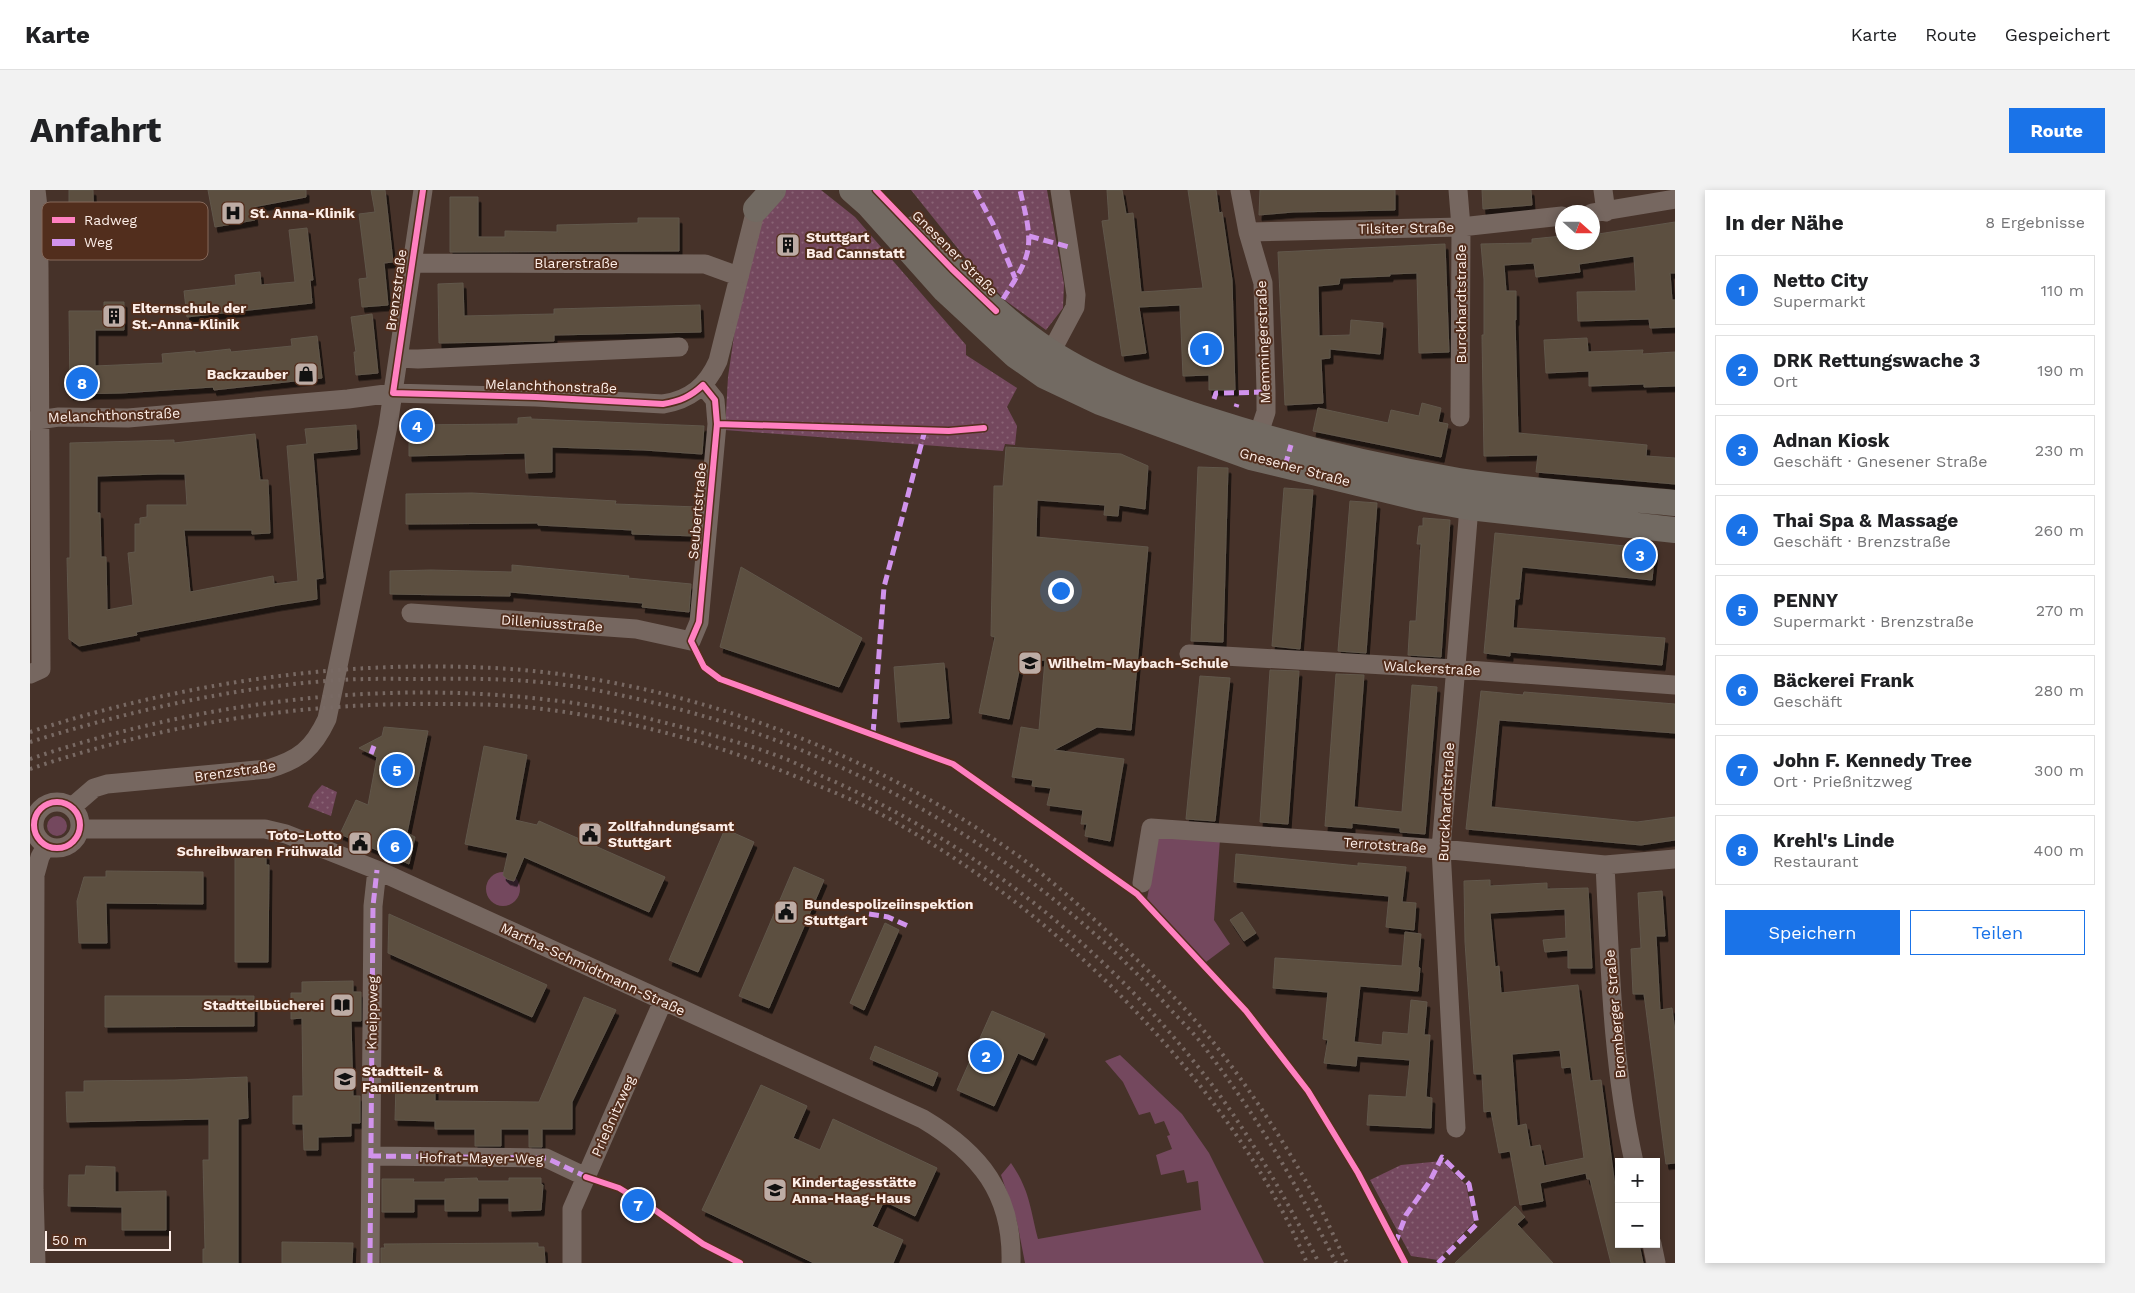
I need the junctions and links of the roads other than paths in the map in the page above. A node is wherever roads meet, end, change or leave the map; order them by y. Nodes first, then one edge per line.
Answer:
1 (36, 190) edge
2 (422, 190) edge
3 (871, 190) edge
4 (1060, 190) edge
5 (1240, 190) edge
6 (1458, 190) edge
7 (1603, 190) edge
8 (762, 196) edge
9 (1675, 199) edge
10 (1600, 206) edge
11 (1600, 212) edge
12 (1555, 217) edge
13 (1461, 227) junction
14 (1248, 232) junction
15 (412, 262) junction
16 (721, 270) junction
17 (679, 347) dead end
18 (1050, 352) junction
19 (399, 358) junction
20 (703, 386) junction
21 (393, 393) junction
22 (1460, 418) dead end
23 (34, 420) edge
24 (1258, 436) junction
25 (1675, 503) edge
26 (1469, 507) junction
27 (1675, 530) edge
28 (411, 613) dead end
29 (691, 641) joint
30 (1189, 654) dead end
31 (1455, 670) junction
32 (30, 674) edge
33 (1675, 685) edge
34 (72, 806) junction
35 (32, 819) edge
36 (80, 829) junction
37 (46, 846) junction
38 (1442, 849) junction
39 (1675, 859) edge
40 (1605, 865) junction
41 (377, 870) junction
42 (1142, 883) dead end
43 (663, 1001) junction
44 (1456, 1128) dead end
45 (371, 1156) junction
46 (1633, 1158) edge
47 (586, 1177) junction
48 (1653, 1248) edge
49 (36, 1263) edge
50 (370, 1263) edge
51 (572, 1263) edge
52 (1011, 1263) edge
53 (1656, 1263) edge

1 - 23 street
2 - 15 street, Brenzstraße
3 - 18 main road, Gnesener Straße
3 - 26 main road, Gnesener Straße
4 - 18 street
5 - 14 street, Memmingerstraße
6 - 13 street, Burckhardtstraße
7 - 10 street
8 - 16 street
9 - 11 street
12 - 13 street, Tilsiter Straße
13 - 14 street, Tilsiter Straße
13 - 22 street, Burckhardtstraße
14 - 24 street, Memmingerstraße
15 - 16 street, Blarerstraße
15 - 19 street, Brenzstraße
16 - 20 street
17 - 19 street, Melanchthonstraße
18 - 24 main road, Gnesener Straße
19 - 21 street, Brenzstraße
20 - 21 street, Melanchthonstraße
20 - 29 street, Seubertstraße
21 - 23 street, Melanchthonstraße
21 - 34 street, Brenzstraße
23 - 32 street
24 - 25 main road, Gnesener Straße
26 - 27 main road, Gnesener Straße
26 - 31 street, Burckhardtstraße
28 - 29 street, Dilleniusstraße
30 - 31 street, Walckerstraße
31 - 33 street, Walckerstraße
31 - 38 street, Burckhardtstraße
34 - 35 street
34 - 36 street
35 - 37 street
36 - 37 street
36 - 41 street, Martha-Schmidtmann-Straße
37 - 49 street
38 - 40 street, Terrotstraße
38 - 42 street, Terrotstraße
38 - 44 street, Burckhardtstraße
39 - 40 street, Terrotstraße
40 - 46 street, Bromberger Straße
41 - 43 street, Martha-Schmidtmann-Straße
41 - 45 street, Kneippweg
43 - 47 street, Prießnitzweg
43 - 52 street, Martha-Schmidtmann-Straße
45 - 47 street, Hofrat-Mayer-Weg
45 - 50 street, Kneippweg
47 - 51 street, Prießnitzweg
48 - 53 street

